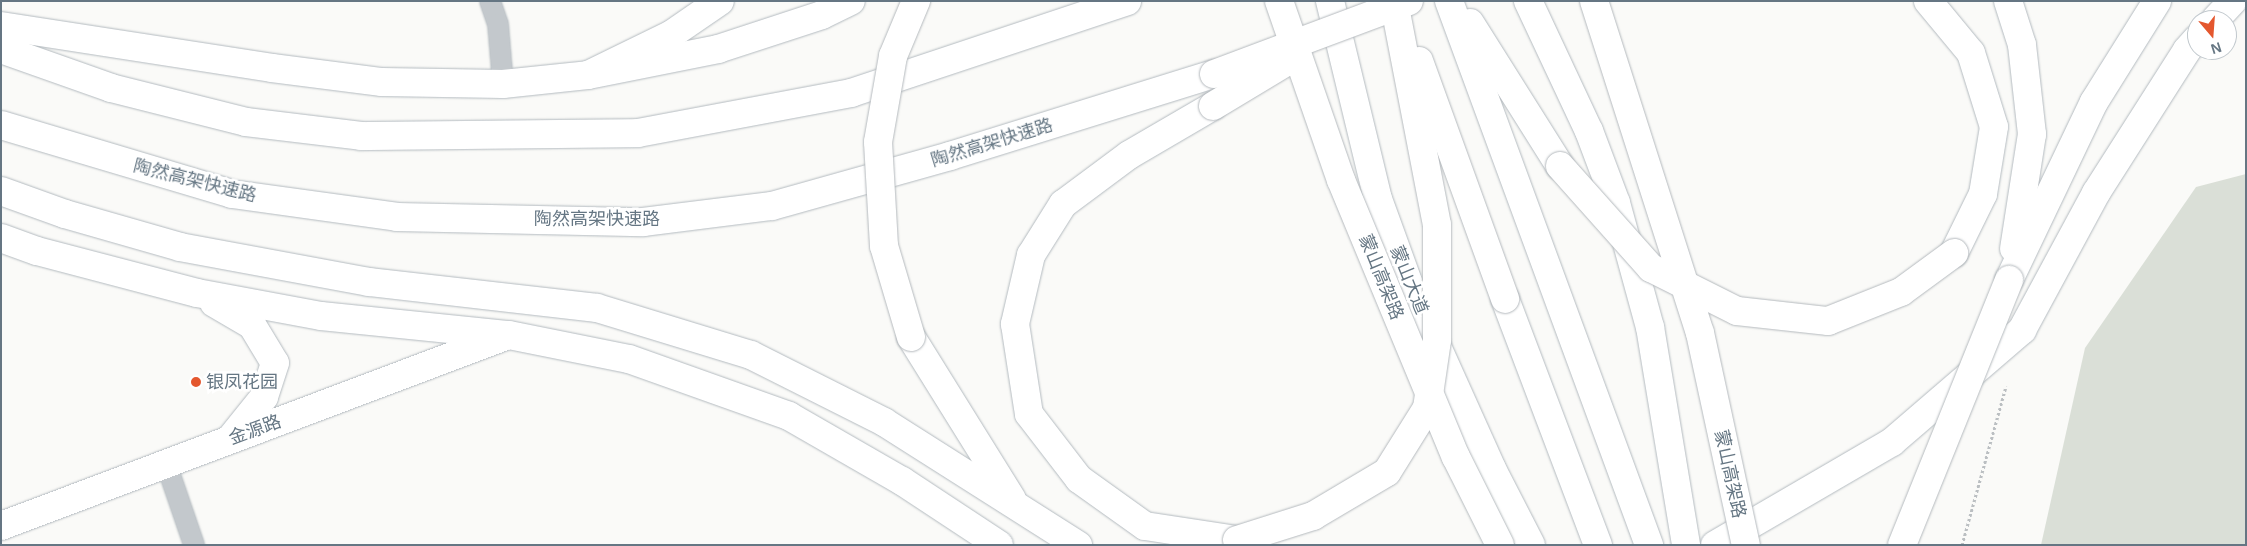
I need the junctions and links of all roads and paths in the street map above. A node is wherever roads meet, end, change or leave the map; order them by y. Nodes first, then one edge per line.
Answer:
1 (490, 1) edge
2 (720, 1) edge
3 (852, 1) edge
4 (916, 1) edge
5 (1127, 1) edge
6 (1279, 1) edge
7 (1330, 1) edge
8 (1396, 1) edge
9 (1409, 1) edge
10 (1449, 1) edge
11 (1456, 1) edge
12 (1528, 1) edge
13 (1594, 1) edge
14 (1928, 1) edge
15 (2008, 1) edge
16 (2157, 1) edge
17 (1361, 17) junction
18 (1, 26) edge
19 (1, 49) edge
20 (2187, 50) edge
21 (588, 75) junction
22 (503, 84) junction
23 (1, 125) edge
24 (1, 190) edge
25 (1, 238) edge
26 (2009, 280) junction
27 (197, 292) junction
28 (509, 335) junction
29 (2009, 377) dead end
30 (230, 440) junction
31 (166, 463) junction
32 (1015, 505) junction
33 (1, 526) edge
34 (194, 545) edge
35 (999, 545) edge
36 (1078, 545) edge
37 (1500, 545) edge
38 (1531, 545) edge
39 (1598, 545) edge
40 (1649, 545) edge
41 (1686, 545) edge
42 (1715, 545) edge
43 (1746, 545) edge
44 (1902, 545) edge
45 (1962, 545) edge

1 - 22 lane
2 - 21 main road
3 - 21 main road
4 - 32 main road, bridge
5 - 19 main road
6 - 37 main road, 蒙山高架路, bridge
7 - 38 main road, 蒙山大道
8 - 17 main road, bridge
8 - 39 main road, bridge
9 - 17 main road, bridge
10 - 40 main road
11 - 14 main road, bridge
12 - 41 main road
13 - 43 main road, 蒙山高架路, bridge
15 - 26 main road
16 - 26 main road
17 - 23 main road, 陶然高架快速路, bridge
18 - 22 main road
20 - 42 main road
21 - 22 main road
24 - 32 main road
25 - 27 main road
26 - 44 main road, bridge
27 - 28 main road
27 - 30 main road
28 - 30 main road, 金源路
28 - 35 main road
29 - 45 path
30 - 31 main road, 金源路
31 - 33 main road, 金源路
31 - 34 lane
32 - 36 main road

